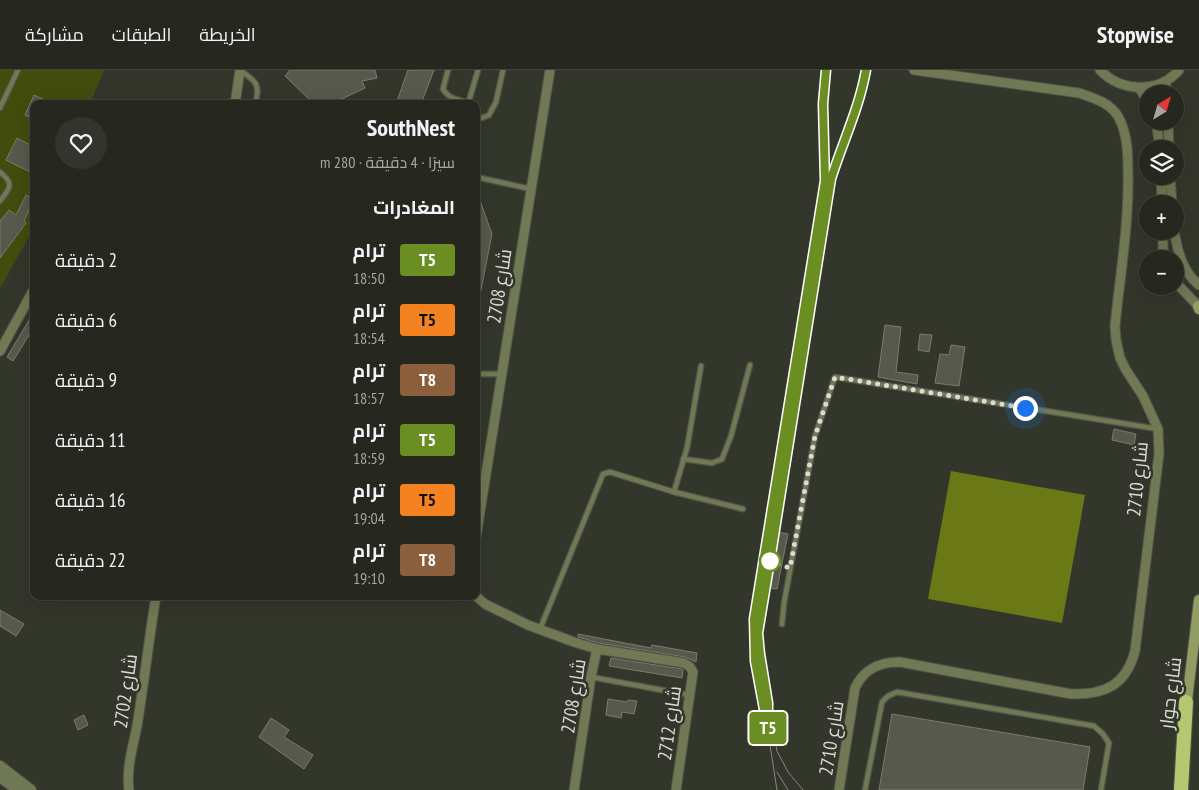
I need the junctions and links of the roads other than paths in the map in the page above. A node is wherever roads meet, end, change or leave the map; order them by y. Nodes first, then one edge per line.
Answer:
1 (18, 70) edge
2 (240, 70) edge
3 (448, 70) edge
4 (478, 70) edge
5 (503, 70) edge
6 (550, 70) edge
7 (914, 70) edge
8 (1100, 70) edge
9 (1179, 70) edge
10 (952, 72) edge
11 (236, 100) edge
12 (256, 100) edge
13 (457, 100) edge
14 (469, 100) edge
15 (0, 108) edge
16 (480, 117) edge
17 (0, 172) edge
18 (480, 178) edge
19 (531, 188) junction
20 (0, 201) edge
21 (1176, 240) edge
22 (1199, 285) edge
23 (1184, 292) edge
24 (30, 296) edge
25 (1199, 307) edge
26 (0, 351) edge
27 (750, 365) dead end
28 (701, 366) dead end
29 (480, 374) edge
30 (502, 374) junction
31 (1158, 429) junction
32 (684, 459) junction
33 (674, 492) junction
34 (743, 509) dead end
35 (480, 512) edge
36 (155, 600) edge
37 (480, 600) edge
38 (1199, 600) edge
39 (782, 624) dead end
40 (539, 630) junction
41 (597, 649) junction
42 (591, 677) junction
43 (689, 695) junction
44 (1186, 702) junction
45 (0, 766) edge
46 (1, 780) edge
47 (18, 790) edge
48 (31, 790) edge
49 (129, 790) edge
50 (574, 790) edge
51 (676, 790) edge
52 (839, 790) edge
53 (865, 790) edge
54 (1102, 790) edge
55 (1175, 790) edge
56 (1181, 790) edge

1 - 15 lane
2 - 11 street
2 - 12 lane
3 - 13 lane
4 - 14 lane
5 - 16 lane
6 - 19 street, شارع 2708
7 - 10 street, شارع 2710
8 - 9 street
10 - 31 street, شارع 2710
17 - 20 lane
18 - 19 lane
19 - 30 street, شارع 2708
21 - 22 street
23 - 25 street
24 - 26 street
27 - 32 lane
28 - 32 lane
29 - 30 lane
30 - 35 street, شارع 2708
31 - 39 lane
31 - 52 street, شارع 2710
32 - 33 lane
33 - 34 lane
33 - 40 lane
36 - 49 street, شارع 2702
37 - 40 street, شارع 2708
38 - 44 main road, شارع حوار
40 - 41 street, شارع 2708
41 - 42 street, شارع 2708
41 - 43 street, شارع 2712
42 - 43 lane
42 - 50 street, شارع 2708
43 - 51 street, شارع 2712
44 - 55 main road, شارع حوار
44 - 56 highway
45 - 48 street
46 - 47 street
53 - 54 lane

